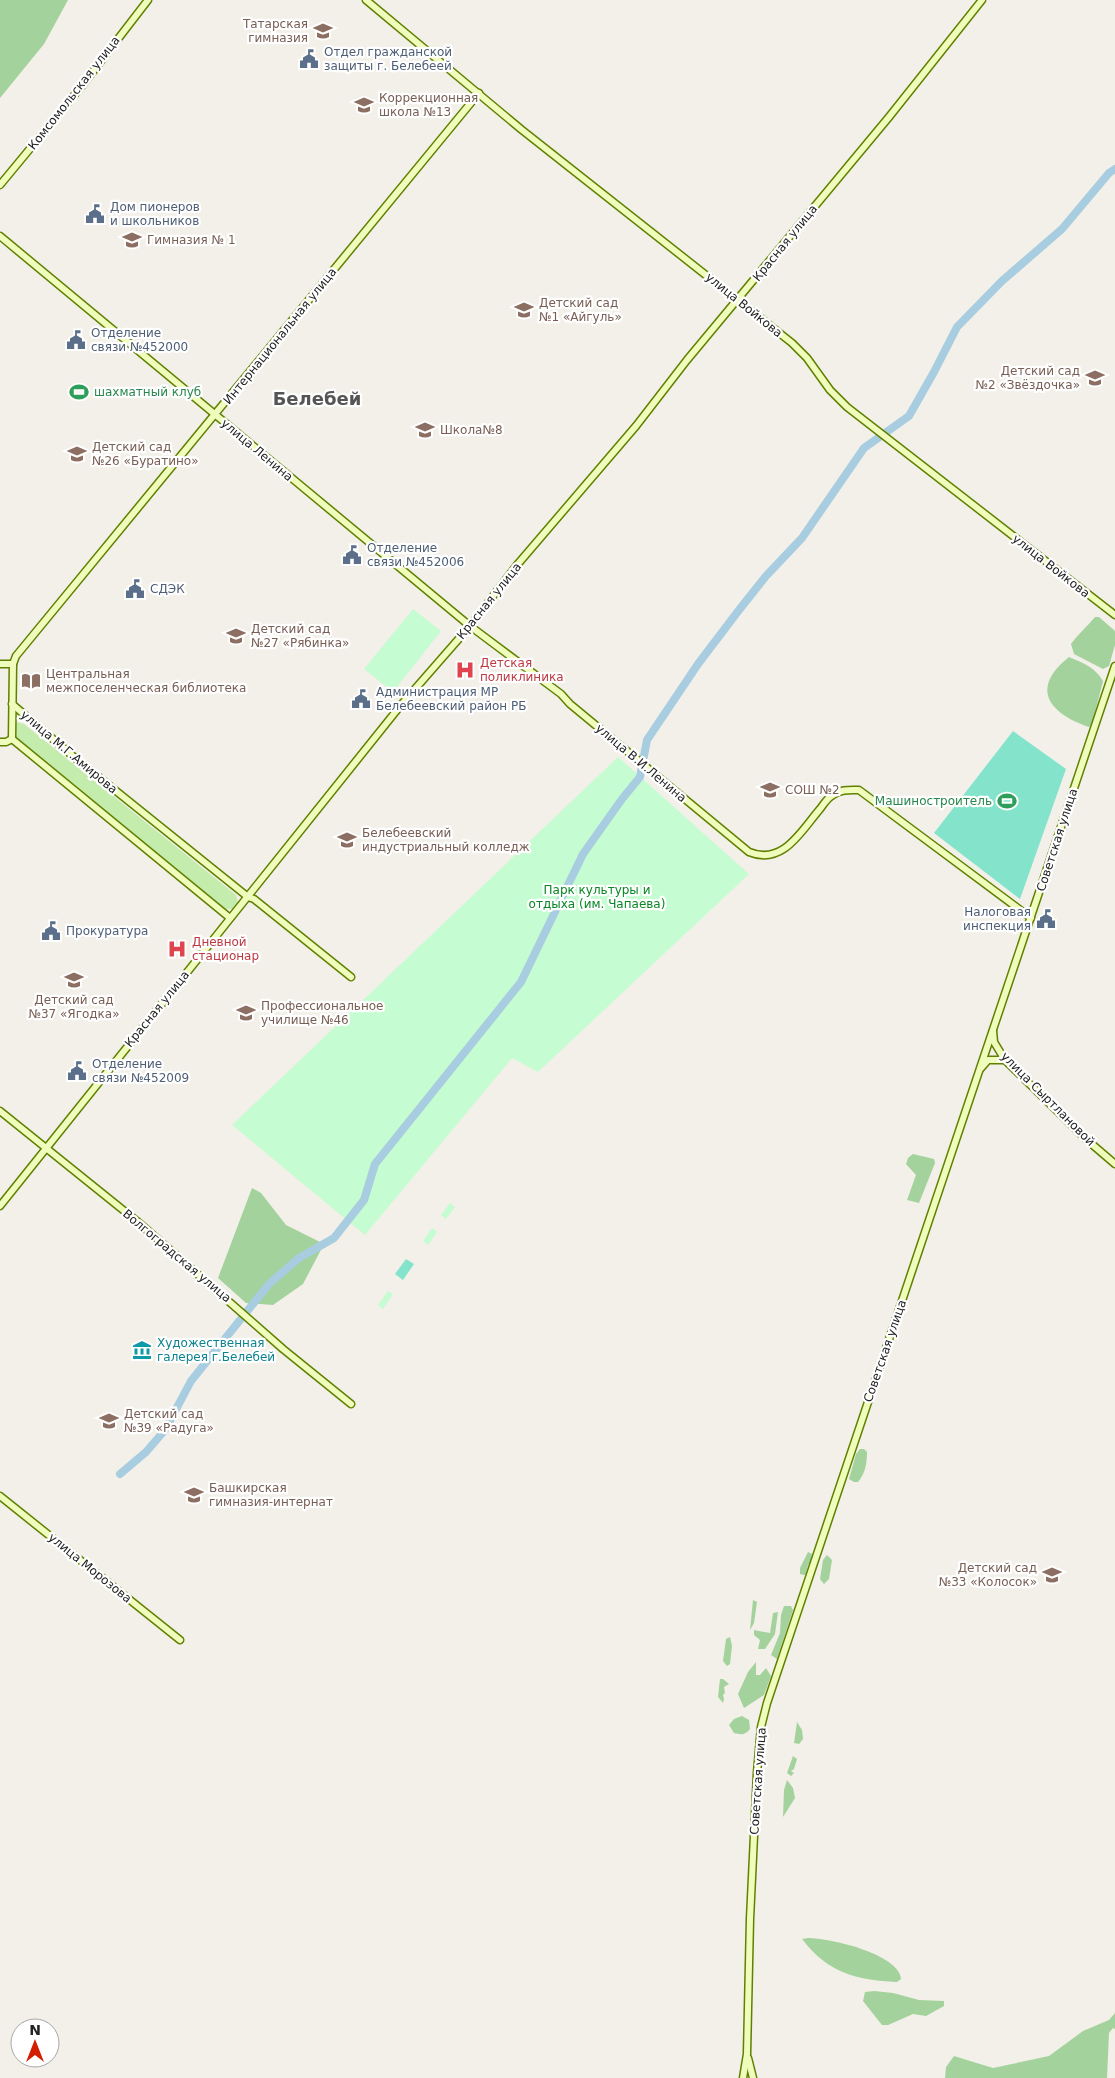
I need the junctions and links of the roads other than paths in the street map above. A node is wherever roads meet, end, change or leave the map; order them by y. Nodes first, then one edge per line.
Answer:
1 (148, 0) edge
2 (366, 0) edge
3 (982, 0) edge
4 (479, 93) junction
5 (0, 185) edge
6 (0, 236) edge
7 (738, 300) junction
8 (215, 415) junction
9 (1114, 615) edge
10 (470, 626) junction
11 (518, 660) joint
12 (0, 664) edge
13 (13, 664) junction
14 (1115, 666) edge
15 (12, 704) junction
16 (12, 739) junction
17 (0, 742) edge
18 (248, 898) junction
19 (230, 918) junction
20 (1031, 918) junction
21 (351, 977) dead end
22 (993, 1027) junction
23 (1005, 1060) junction
24 (977, 1075) junction
25 (0, 1111) edge
26 (46, 1149) junction
27 (1115, 1164) edge
28 (0, 1206) edge
29 (351, 1404) dead end
30 (0, 1496) edge
31 (180, 1640) dead end
32 (747, 2054) junction
33 (744, 2078) edge
34 (753, 2078) edge

1 - 5 street, Комсомольская улица
2 - 4 street, улица Войкова
3 - 7 street, Красная улица
4 - 7 street, улица Войкова
4 - 8 street, Интернациональная улица
6 - 8 street, улица Ленина
7 - 9 street, улица Войкова
7 - 10 street, Красная улица
8 - 10 street, улица Ленина
8 - 13 street, Интернациональная улица
10 - 11 street, улица Ленина
10 - 18 street, Красная улица
11 - 20 street, улица В.И.Ленина
12 - 13 street
13 - 15 street
14 - 20 street, Советская улица
15 - 16 street, улица М.Г.Амирова
15 - 18 street, улица М.Г.Амирова
16 - 17 street
16 - 19 street, улица М.Г.Амирова
18 - 19 street, Красная улица
18 - 21 street, улица М.Г.Амирова
19 - 26 street, Красная улица
20 - 22 street, Советская улица
22 - 23 street, улица Сыртлановой
22 - 24 street, Советская улица
23 - 24 street
23 - 27 street, улица Сыртлановой
24 - 32 street, Советская улица
25 - 26 street, Волгоградская улица
26 - 28 street, Красная улица
26 - 29 street, Волгоградская улица
30 - 31 street, улица Морозова
32 - 33 street, Советская улица
32 - 34 street, Советская улица

